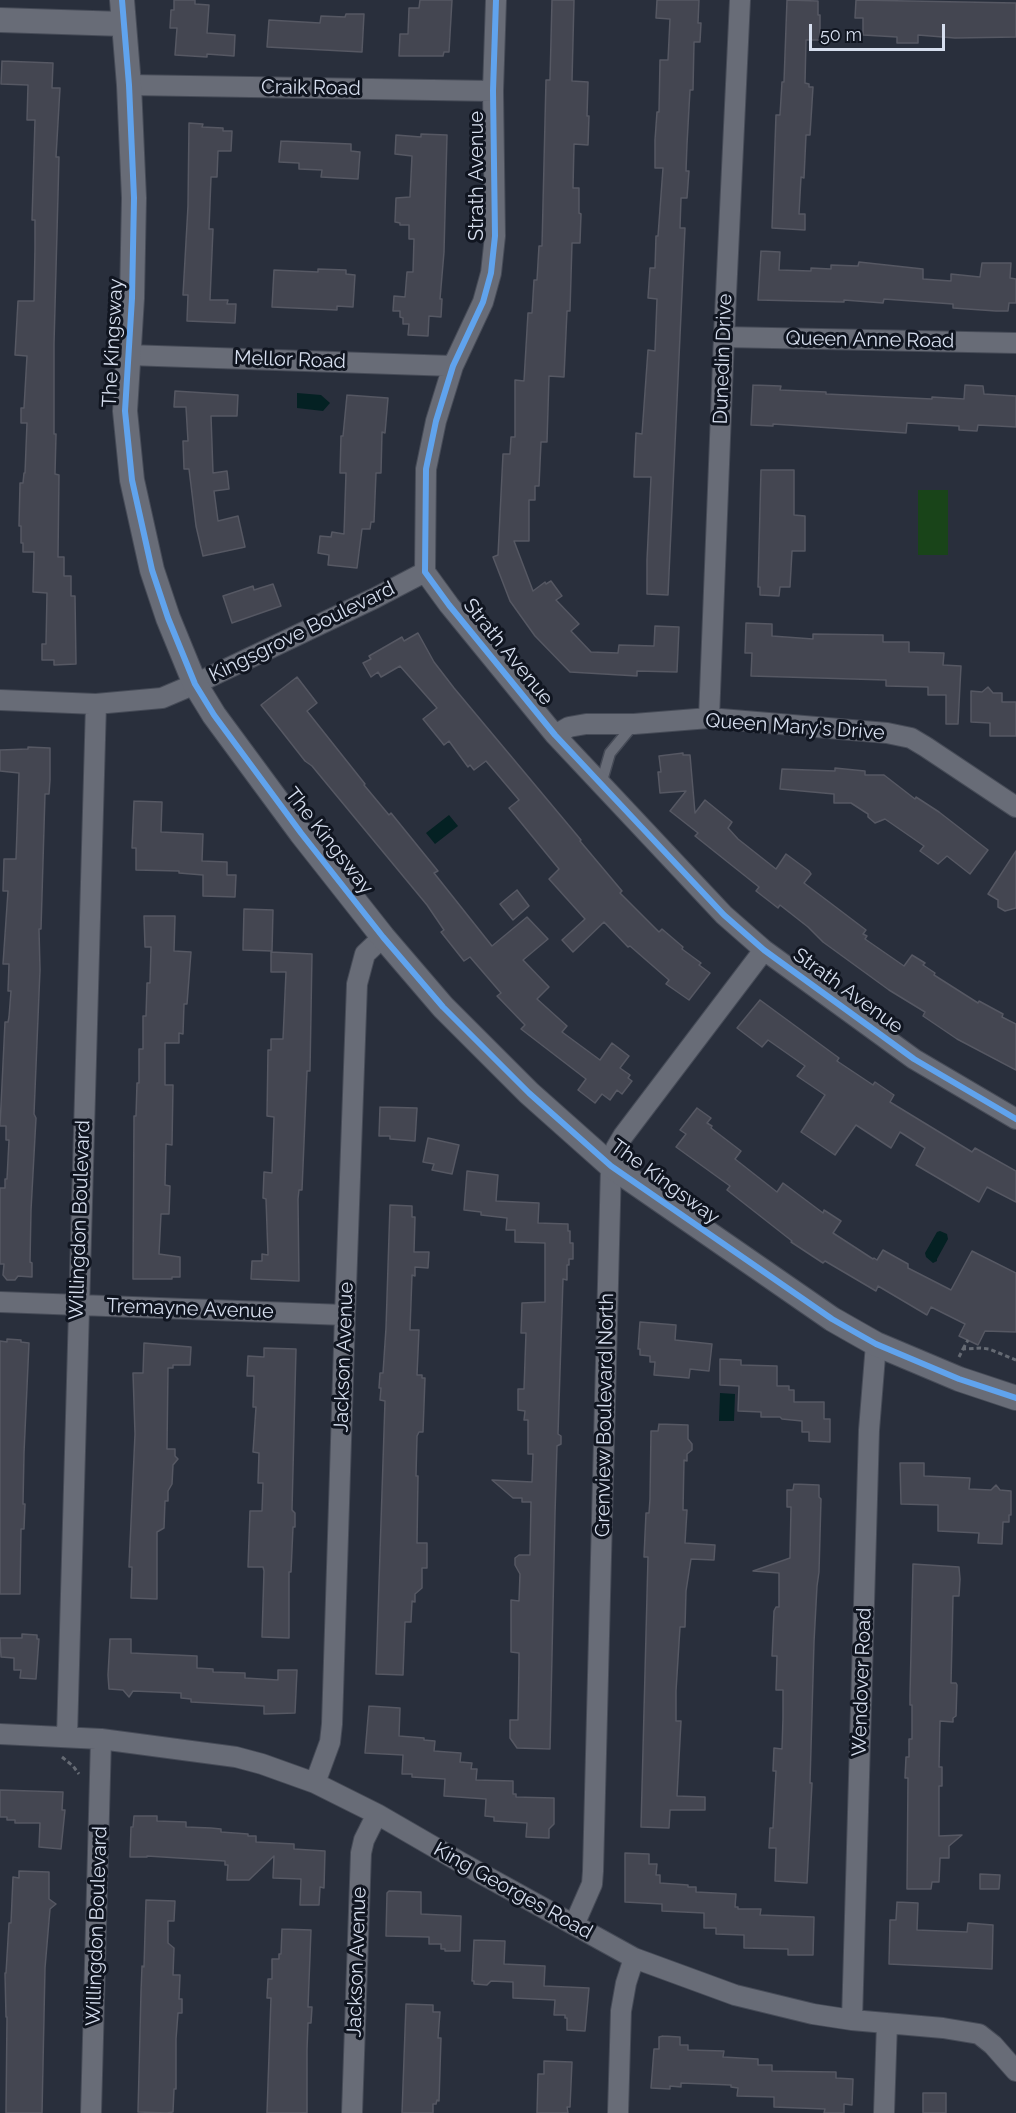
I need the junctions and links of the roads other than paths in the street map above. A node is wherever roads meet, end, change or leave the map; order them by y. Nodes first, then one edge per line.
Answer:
1 (496, 0) edge
2 (740, 0) edge
3 (122, 12) edge
4 (0, 20) edge
5 (129, 85) junction
6 (493, 91) junction
7 (724, 337) junction
8 (1016, 343) edge
9 (128, 355) junction
10 (453, 366) junction
11 (426, 572) junction
12 (195, 684) junction
13 (0, 700) edge
14 (96, 704) junction
15 (709, 718) junction
16 (634, 724) junction
17 (555, 735) junction
18 (600, 784) junction
19 (1016, 807) edge
20 (383, 937) junction
21 (764, 950) junction
22 (1016, 1119) edge
23 (611, 1166) junction
24 (0, 1302) edge
25 (78, 1306) junction
26 (345, 1315) junction
27 (876, 1344) junction
28 (1016, 1398) edge
29 (0, 1734) edge
30 (67, 1736) junction
31 (101, 1739) junction
32 (315, 1783) junction
33 (377, 1814) junction
34 (574, 1925) junction
35 (634, 1958) junction
36 (852, 2020) junction
37 (887, 2023) junction
38 (1016, 2071) edge
39 (91, 2113) edge
40 (352, 2113) edge
41 (618, 2113) edge
42 (884, 2113) edge

1 - 6 street, Strath Avenue
2 - 7 street, Dunedin Drive
3 - 4 street
3 - 5 street, The Kingsway
5 - 6 street, Craik Road
5 - 9 street, The Kingsway
6 - 10 street, Strath Avenue
7 - 8 street, Queen Anne Road
7 - 15 street, Dunedin Drive
9 - 10 street, Mellor Road
9 - 12 street, The Kingsway
10 - 11 street, Strath Avenue
11 - 12 street, Kingsgrove Boulevard
11 - 17 street, Strath Avenue
12 - 14 street, Kingsgrove Boulevard
12 - 20 street, The Kingsway
13 - 14 street, Kingsgrove Boulevard
14 - 25 street, Willingdon Boulevard
15 - 16 street, Queen Mary's Drive
15 - 19 street, Queen Mary's Drive
16 - 17 street, Queen Mary's Drive
16 - 18 lane
17 - 18 street, Strath Avenue
18 - 21 street, Strath Avenue
20 - 23 street, The Kingsway
20 - 26 street, Jackson Avenue
21 - 22 street, Strath Avenue
21 - 23 street, Grenview Boulevard North
23 - 27 street, The Kingsway
23 - 34 street, Grenview Boulevard North
24 - 25 street, Tremayne Avenue
25 - 26 street, Tremayne Avenue
25 - 30 street, Willingdon Boulevard
26 - 32 street, Jackson Avenue
27 - 28 street, The Kingsway
27 - 36 street, Wendover Road
29 - 30 street, King Georges Road
30 - 31 street, King Georges Road
31 - 32 street, King Georges Road
31 - 39 street, Willingdon Boulevard
32 - 33 street, King Georges Road
33 - 34 street, King Georges Road
33 - 40 street, Jackson Avenue
34 - 35 street, King Georges Road
35 - 36 street, King Georges Road
35 - 41 street
36 - 37 street, King Georges Road
37 - 38 street, King Georges Road
37 - 42 street

